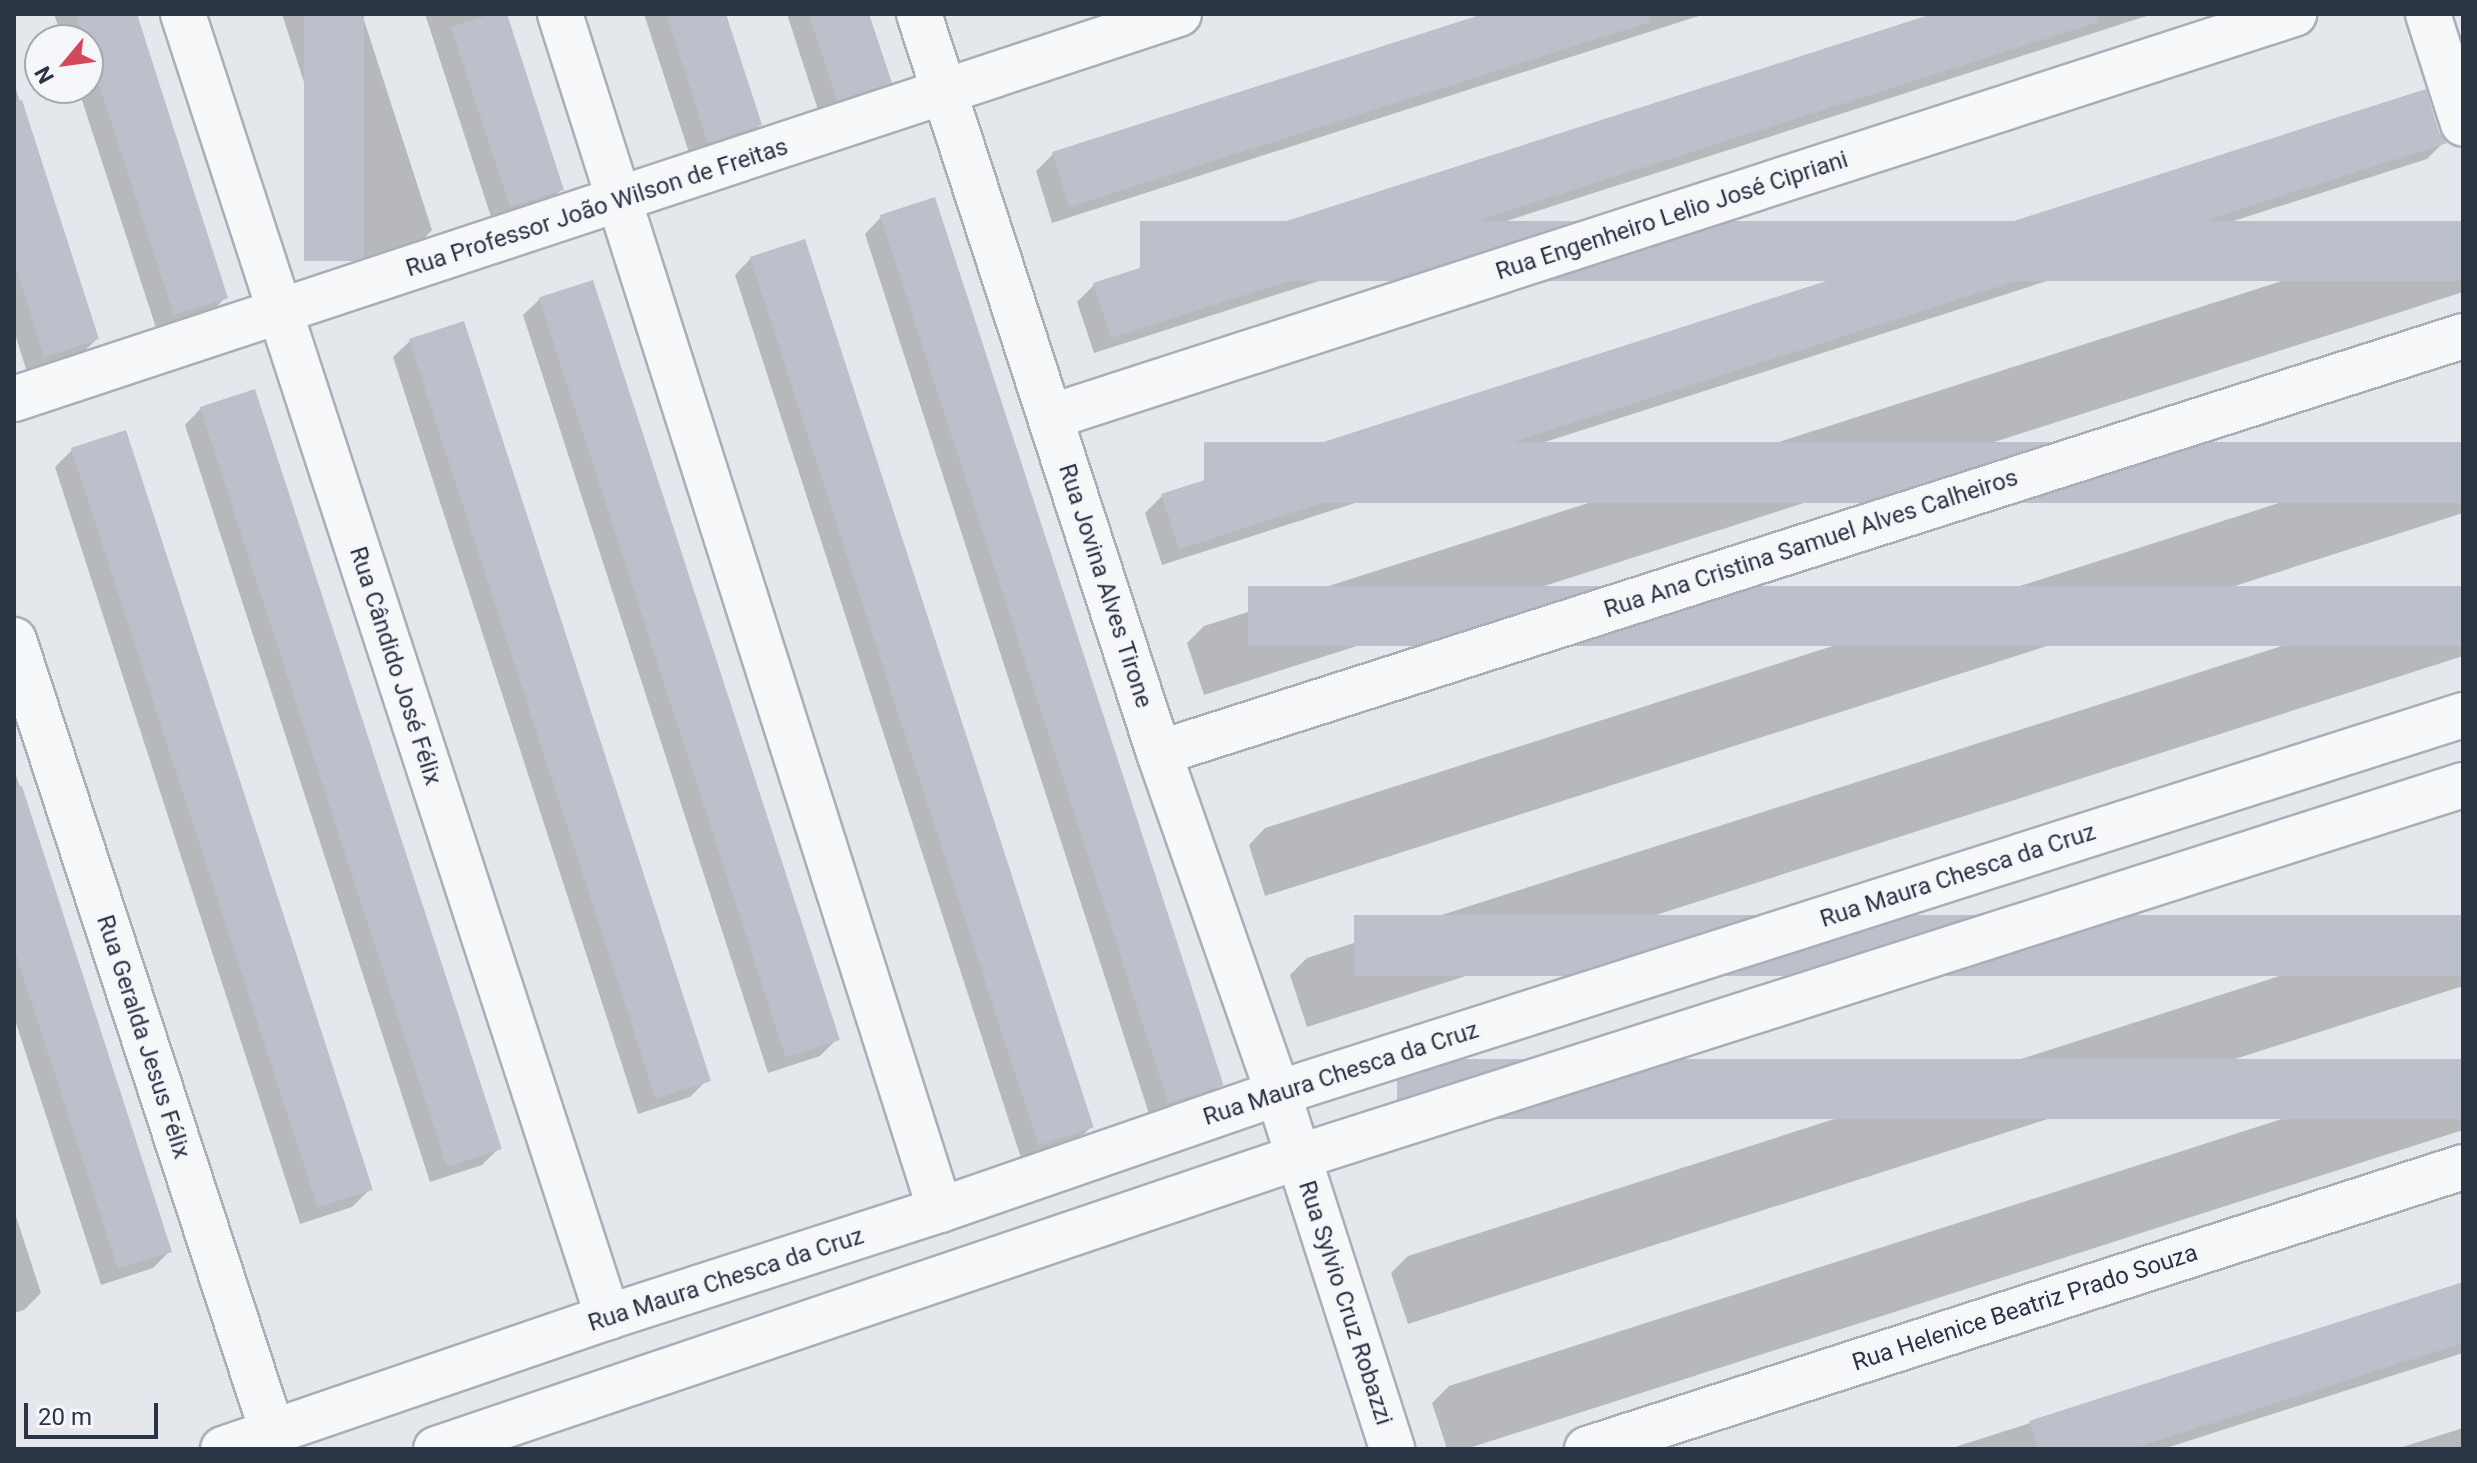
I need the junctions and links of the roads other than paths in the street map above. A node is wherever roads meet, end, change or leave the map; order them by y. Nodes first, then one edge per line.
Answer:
1 (183, 14) edge
2 (560, 14) edge
3 (919, 14) edge
4 (1179, 14) edge
5 (2294, 14) edge
6 (2428, 14) edge
7 (944, 93) junction
8 (2463, 124) edge
9 (620, 200) junction
10 (279, 312) junction
11 (2463, 336) edge
12 (14, 399) edge
13 (1050, 417) junction
14 (14, 640) edge
15 (2463, 715) edge
16 (1159, 753) junction
17 (2463, 785) edge
18 (1278, 1093) junction
19 (1298, 1157) junction
20 (2463, 1167) edge
21 (940, 1210) junction
22 (608, 1317) junction
23 (273, 1434) junction
24 (223, 1449) edge
25 (436, 1449) edge
26 (1392, 1449) edge
27 (1587, 1449) edge

1 - 10 street, Rua Cândido José Félix
2 - 9 street
3 - 7 street, Rua Jovina Alves Tirone
4 - 7 street, Rua Professor João Wilson de Freitas
5 - 13 street, Rua Engenheiro Lelio José Cipriani
6 - 8 street
7 - 9 street, Rua Professor João Wilson de Freitas
7 - 13 street, Rua Jovina Alves Tirone
9 - 10 street, Rua Professor João Wilson de Freitas
9 - 21 street
10 - 12 street, Rua Professor João Wilson de Freitas
10 - 22 street, Rua Cândido José Félix
11 - 16 street, Rua Ana Cristina Samuel Alves Calheiros
13 - 16 street, Rua Jovina Alves Tirone
14 - 23 street, Rua Geralda Jesus Félix
15 - 18 street, Rua Maura Chesca da Cruz
16 - 18 street, Rua Jovina Alves Tirone
17 - 19 street
18 - 19 street, Rua Jovina Alves Tirone
18 - 21 street, Rua Maura Chesca da Cruz
19 - 25 street
19 - 26 street, Rua Sylvio Cruz Robazzi
20 - 27 street, Rua Helenice Beatriz Prado Souza
21 - 22 street, Rua Maura Chesca da Cruz
22 - 23 street, Rua Maura Chesca da Cruz
23 - 24 street, Rua Maura Chesca da Cruz

